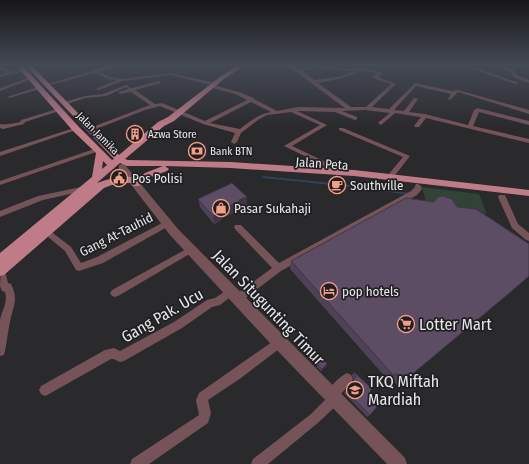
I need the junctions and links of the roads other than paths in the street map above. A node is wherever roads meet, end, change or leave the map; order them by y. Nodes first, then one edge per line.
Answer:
1 (46, 85) edge
2 (12, 86) edge
3 (36, 86) edge
4 (108, 86) edge
5 (126, 86) joint
6 (146, 86) edge
7 (211, 86) edge
8 (214, 86) edge
9 (318, 86) edge
10 (392, 86) edge
11 (414, 86) edge
12 (422, 86) edge
13 (38, 88) junction
14 (99, 89) dead end
15 (0, 90) edge
16 (131, 90) junction
17 (454, 93) junction
18 (110, 96) dead end
19 (9, 97) dead end
20 (416, 98) dead end
21 (252, 99) junction
22 (450, 99) dead end
23 (64, 103) junction
24 (481, 103) dead end
25 (153, 105) junction
26 (368, 108) junction
27 (350, 109) junction
28 (59, 110) junction
29 (291, 110) junction
30 (334, 110) junction
31 (477, 110) junction
32 (392, 111) junction
33 (178, 112) junction
34 (276, 112) junction
35 (529, 112) edge
36 (406, 113) junction
37 (425, 116) junction
38 (355, 118) dead end
39 (171, 119) junction
40 (205, 123) junction
41 (381, 123) dead end
42 (529, 123) edge
43 (0, 126) edge
44 (417, 126) dead end
45 (470, 127) junction
46 (76, 129) junction
47 (341, 129) dead end
48 (89, 130) junction
49 (239, 131) junction
50 (529, 141) edge
51 (234, 142) dead end
52 (132, 149) junction
53 (141, 149) junction
54 (102, 150) junction
55 (0, 154) edge
56 (120, 164) junction
57 (147, 164) junction
58 (164, 170) junction
59 (328, 171) junction
60 (354, 176) junction
61 (390, 177) junction
62 (134, 182) junction
63 (0, 183) edge
64 (98, 183) junction
65 (418, 186) junction
66 (86, 188) junction
67 (529, 193) edge
68 (502, 197) junction
69 (529, 200) edge
70 (0, 214) edge
71 (166, 224) junction
72 (238, 227) dead end
73 (46, 232) junction
74 (529, 238) edge
75 (190, 250) junction
76 (0, 267) edge
77 (278, 268) junction
78 (115, 293) dead end
79 (234, 296) junction
80 (279, 342) junction
81 (0, 351) edge
82 (347, 379) dead end
83 (45, 390) dead end
84 (333, 397) junction
85 (137, 464) edge
86 (258, 464) edge
87 (399, 464) edge

1 - 23 main road, Jalan Jamika
2 - 15 street
3 - 13 main road, Jalan Jamika
4 - 14 street
5 - 16 street
5 - 23 street
6 - 16 street
7 - 33 main road
8 - 21 street
9 - 27 street
10 - 26 street
11 - 32 street
12 - 17 street
13 - 19 street
13 - 28 main road, Jalan Jamika
16 - 18 street
16 - 25 street
17 - 22 street
17 - 35 street
20 - 36 street
21 - 34 street
21 - 40 street
23 - 48 main road, Jalan Jamika
24 - 31 street
25 - 33 street
25 - 48 street
26 - 27 street
26 - 32 street
27 - 30 street
28 - 43 street
28 - 46 main road, Jalan Jamika
29 - 30 street
29 - 34 street
29 - 59 street
30 - 38 street
31 - 42 street
31 - 45 street
32 - 36 street
32 - 41 street
33 - 39 main road
33 - 40 street
34 - 49 street
36 - 37 street
37 - 44 street
37 - 45 street
39 - 52 main road
39 - 53 main road
40 - 49 street
45 - 50 street
46 - 54 main road, Jalan Jamika
46 - 55 street
47 - 61 street
48 - 54 main road, Jalan Jamika
49 - 51 street
52 - 54 main road
52 - 56 main road
53 - 56 main road
53 - 57 main road
54 - 56 main road, Jalan Jamika
54 - 63 street
54 - 64 main road
56 - 57 main road, Jalan Peta
56 - 58 main road, Jalan Peta
56 - 62 street, Jalan Situgunting Timur
56 - 64 main road
57 - 59 main road, Jalan Peta
58 - 60 main road, Jalan Peta
58 - 62 main road
59 - 60 main road, Jalan Peta
60 - 61 main road, Jalan Peta
60 - 65 main road, Jalan Peta
61 - 67 main road, Jalan Peta
62 - 64 main road
62 - 71 street, Jalan Situgunting Timur
64 - 66 main road
64 - 73 main road
65 - 68 main road, Jalan Peta
65 - 77 street, Gang Pak. Ucu
66 - 70 street
66 - 76 main road
68 - 69 main road, Jalan Peta
68 - 74 street
71 - 73 street, Gang At-Tauhid
71 - 75 street, Jalan Situgunting Timur
72 - 77 street
73 - 76 main road
75 - 78 street
75 - 79 street, Jalan Situgunting Timur
76 - 81 street
77 - 79 street, Gang Pak. Ucu
79 - 80 street, Jalan Situgunting Timur
79 - 83 street, Gang Pak. Ucu
80 - 84 street, Jalan Situgunting Timur
80 - 85 street
82 - 84 street
84 - 86 street
84 - 87 street, Jalan Situgunting Timur

